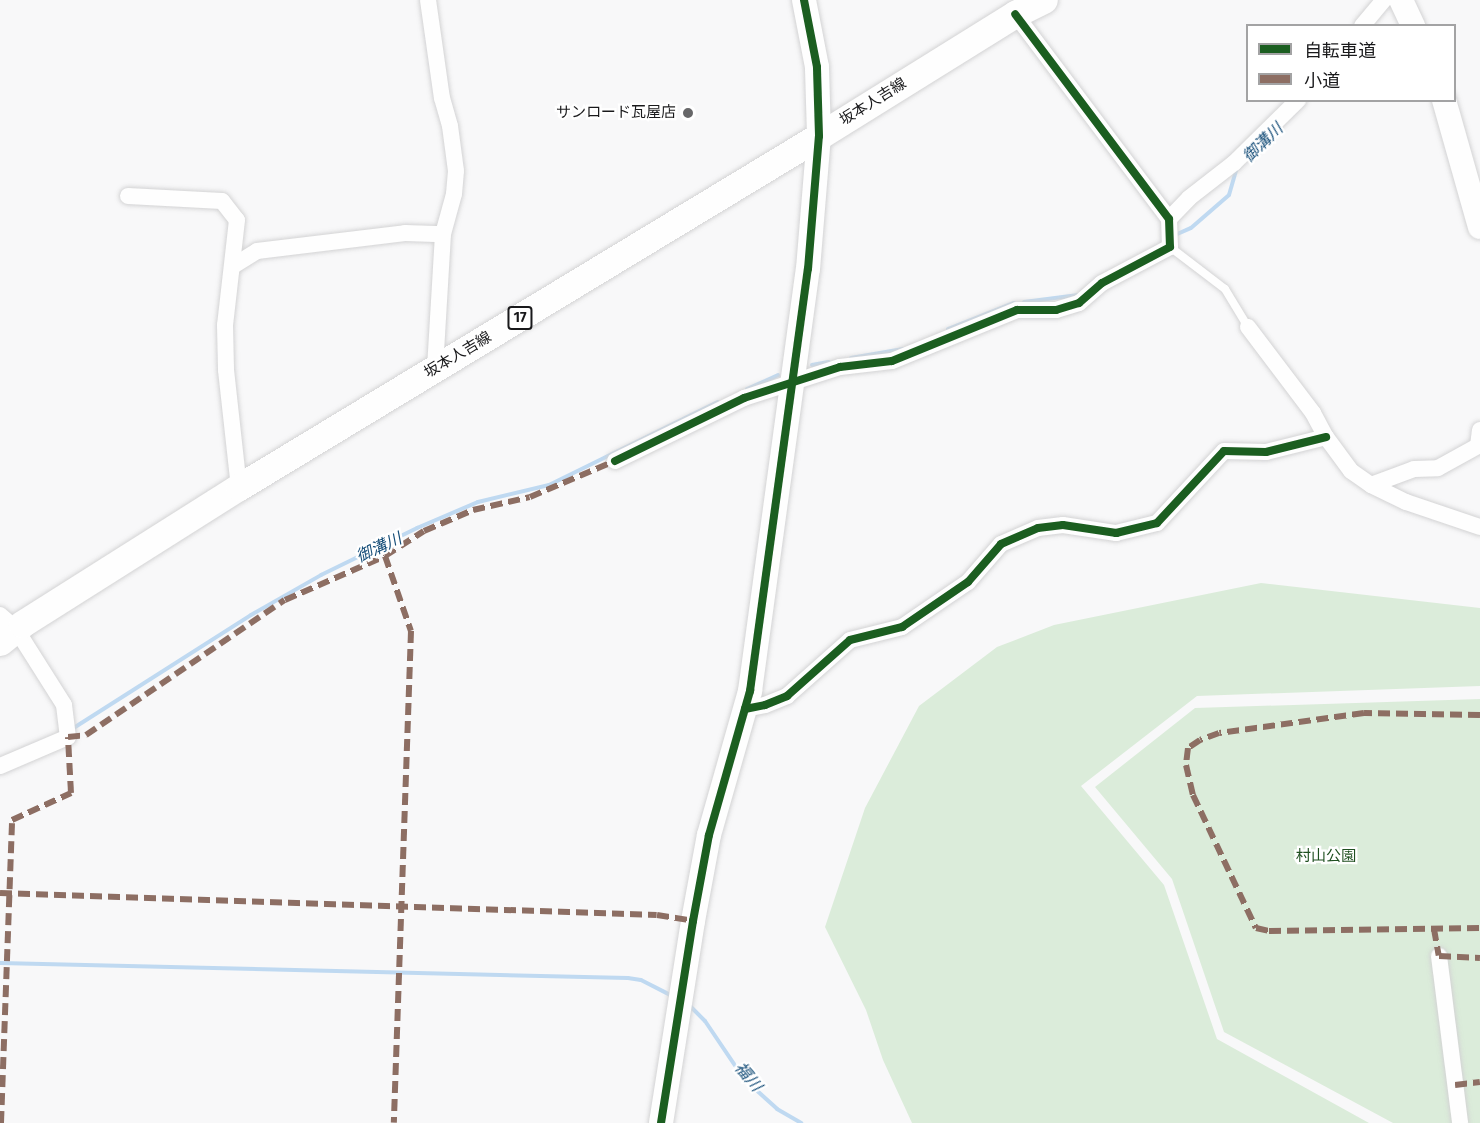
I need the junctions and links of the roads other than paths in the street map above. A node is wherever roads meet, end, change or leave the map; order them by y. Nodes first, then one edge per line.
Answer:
1 (428, 0) edge
2 (804, 0) edge
3 (1044, 0) edge
4 (1383, 0) edge
5 (1401, 0) edge
6 (1015, 14) junction
7 (1364, 24) edge
8 (1412, 24) edge
9 (1296, 102) edge
10 (1445, 102) edge
11 (819, 136) junction
12 (128, 196) dead end
13 (1169, 219) junction
14 (1480, 227) edge
15 (443, 234) junction
16 (1170, 247) junction
17 (233, 266) junction
18 (1248, 327) joint
19 (435, 370) junction
20 (792, 383) junction
21 (1480, 430) edge
22 (1326, 437) junction
23 (615, 461) dead end
24 (1371, 485) junction
25 (239, 487) junction
26 (1480, 526) edge
27 (5, 629) edge
28 (745, 709) junction
29 (0, 766) edge
30 (1439, 956) dead end
31 (661, 1123) edge
32 (1460, 1123) edge

1 - 15 street
2 - 11 street
3 - 6 main road, 坂本人吉線 / 17
4 - 7 street
5 - 8 street
6 - 11 main road, 坂本人吉線 / 17
6 - 13 street
9 - 13 street
10 - 14 street
11 - 19 main road, 坂本人吉線 / 17
11 - 20 street
12 - 17 street
13 - 16 street
15 - 17 street
15 - 19 street
16 - 18 lane
16 - 20 street
17 - 25 street
18 - 22 street
19 - 25 main road, 坂本人吉線 / 17
20 - 23 street
20 - 28 street
21 - 24 street
22 - 24 street
22 - 28 street
24 - 26 street
25 - 27 main road, 坂本人吉線 / 17
27 - 29 street
28 - 31 street
30 - 32 street

